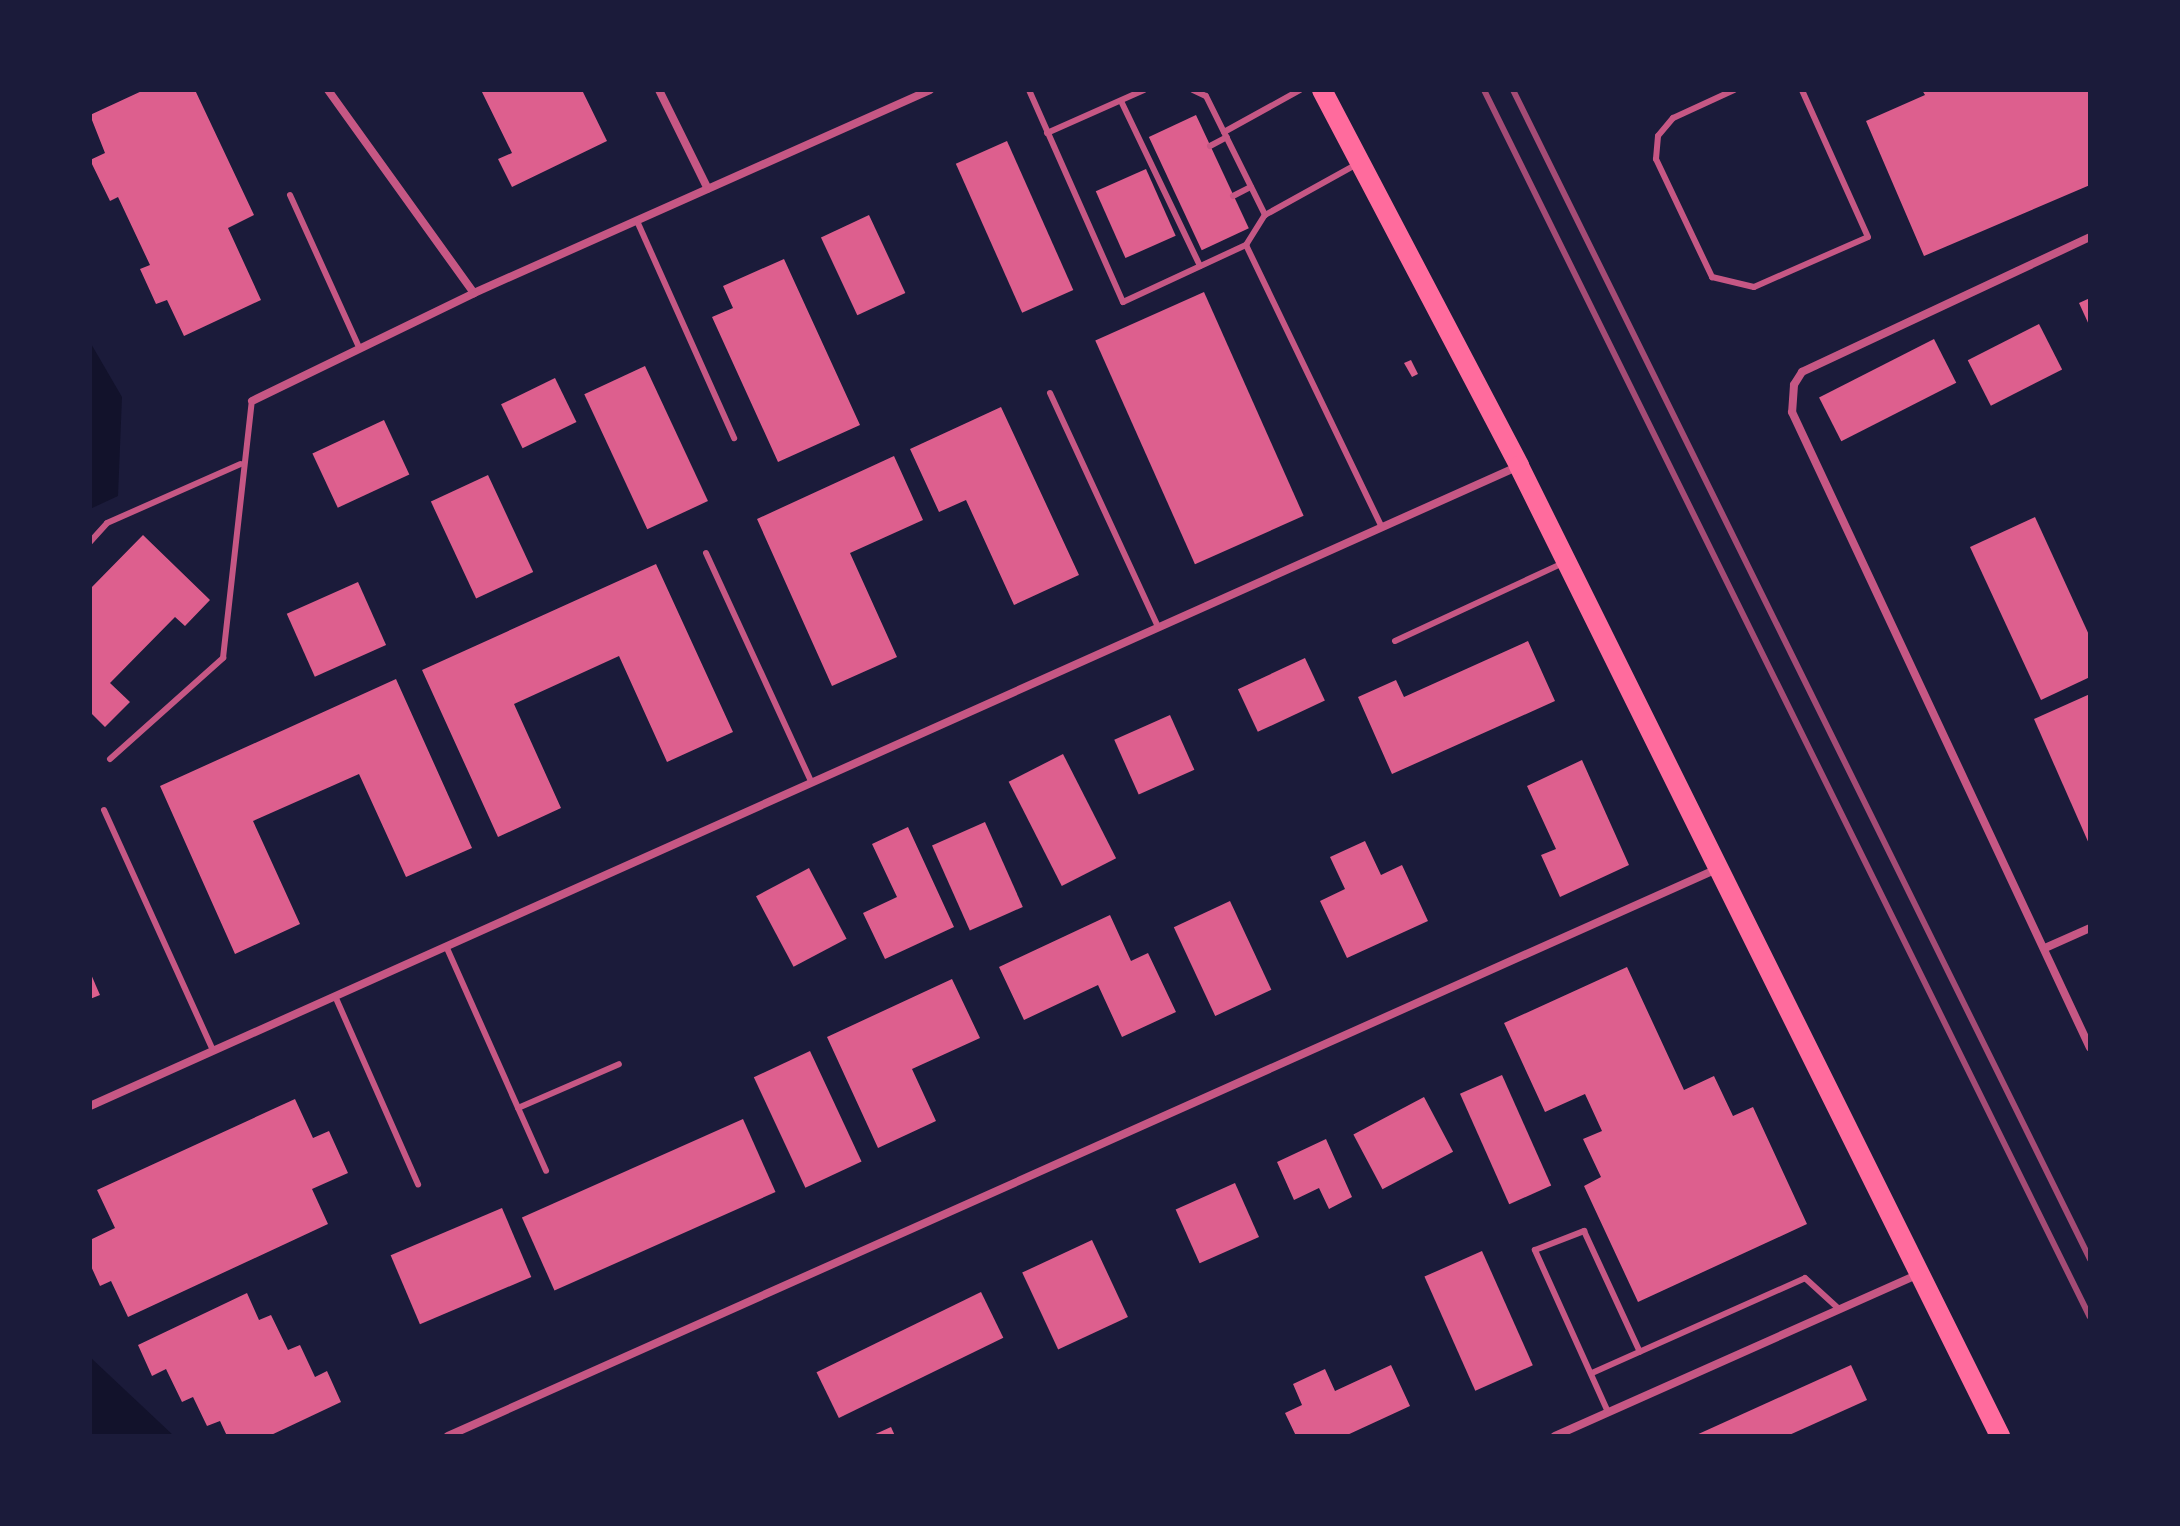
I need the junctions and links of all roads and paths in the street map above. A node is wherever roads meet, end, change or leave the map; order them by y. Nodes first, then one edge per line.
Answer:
1 (328, 90) edge
2 (659, 90) edge
3 (930, 90) edge
4 (1029, 90) edge
5 (1144, 90) edge
6 (1193, 90) edge
7 (1300, 90) edge
8 (1322, 90) edge
9 (1734, 90) edge
10 (1802, 90) edge
11 (1121, 101) junction
12 (1047, 133) junction
13 (1225, 134) junction
14 (1210, 146) dead end
15 (1361, 162) junction
16 (1164, 167) dead end
17 (1155, 172) junction
18 (1251, 187) junction
19 (708, 189) junction
20 (290, 195) dead end
21 (1233, 196) dead end
22 (1265, 215) junction
23 (1189, 217) dead end
24 (637, 221) junction
25 (1179, 222) junction
26 (2090, 237) edge
27 (1246, 245) junction
28 (1200, 266) junction
29 (474, 293) junction
30 (360, 349) junction
31 (1050, 393) dead end
32 (252, 401) joint
33 (734, 438) dead end
34 (241, 464) junction
35 (1519, 466) junction
36 (1382, 527) junction
37 (90, 542) edge
38 (706, 553) dead end
39 (1567, 562) junction
40 (1158, 627) junction
41 (1395, 641) dead end
42 (110, 759) dead end
43 (812, 783) junction
44 (104, 810) dead end
45 (1719, 868) junction
46 (2090, 928) edge
47 (446, 946) junction
48 (2045, 948) junction
49 (335, 996) junction
50 (2090, 1048) edge
51 (213, 1050) junction
52 (619, 1064) dead end
53 (90, 1106) edge
54 (518, 1108) junction
55 (546, 1171) dead end
56 (418, 1184) dead end
57 (1920, 1274) junction
58 (1839, 1309) junction
59 (1640, 1352) junction
60 (1592, 1373) junction
61 (1608, 1412) junction
62 (448, 1436) edge
63 (1555, 1436) edge
64 (2000, 1436) edge

1 - 29 street
2 - 19 street
3 - 19 street
4 - 12 lane
5 - 11 lane
6 - 13 lane
7 - 13 lane
8 - 15 main road
9 - 10 lane
11 - 12 lane
11 - 17 lane
12 - 28 lane
13 - 14 lane
13 - 18 lane
15 - 22 lane
15 - 35 main road
16 - 17 lane
17 - 25 lane
18 - 21 lane
18 - 22 lane
19 - 24 street
20 - 30 lane
22 - 27 lane
23 - 25 lane
24 - 29 street
24 - 33 lane
25 - 28 lane
26 - 48 street
27 - 28 lane
27 - 36 lane
29 - 30 street
30 - 32 street
31 - 40 lane
32 - 34 lane
34 - 37 lane
34 - 42 lane
35 - 36 street
35 - 39 main road
36 - 40 street
38 - 43 lane
39 - 41 lane
39 - 45 main road
40 - 43 street
43 - 47 street
44 - 51 lane
45 - 57 main road
45 - 62 street
46 - 48 street
47 - 49 street
47 - 54 lane
48 - 50 street
49 - 51 street
49 - 56 lane
51 - 53 street
52 - 54 lane
54 - 55 lane
57 - 58 street
57 - 64 main road
58 - 59 lane
58 - 61 street
59 - 60 lane
59 - 60 lane
60 - 61 lane
61 - 63 street

